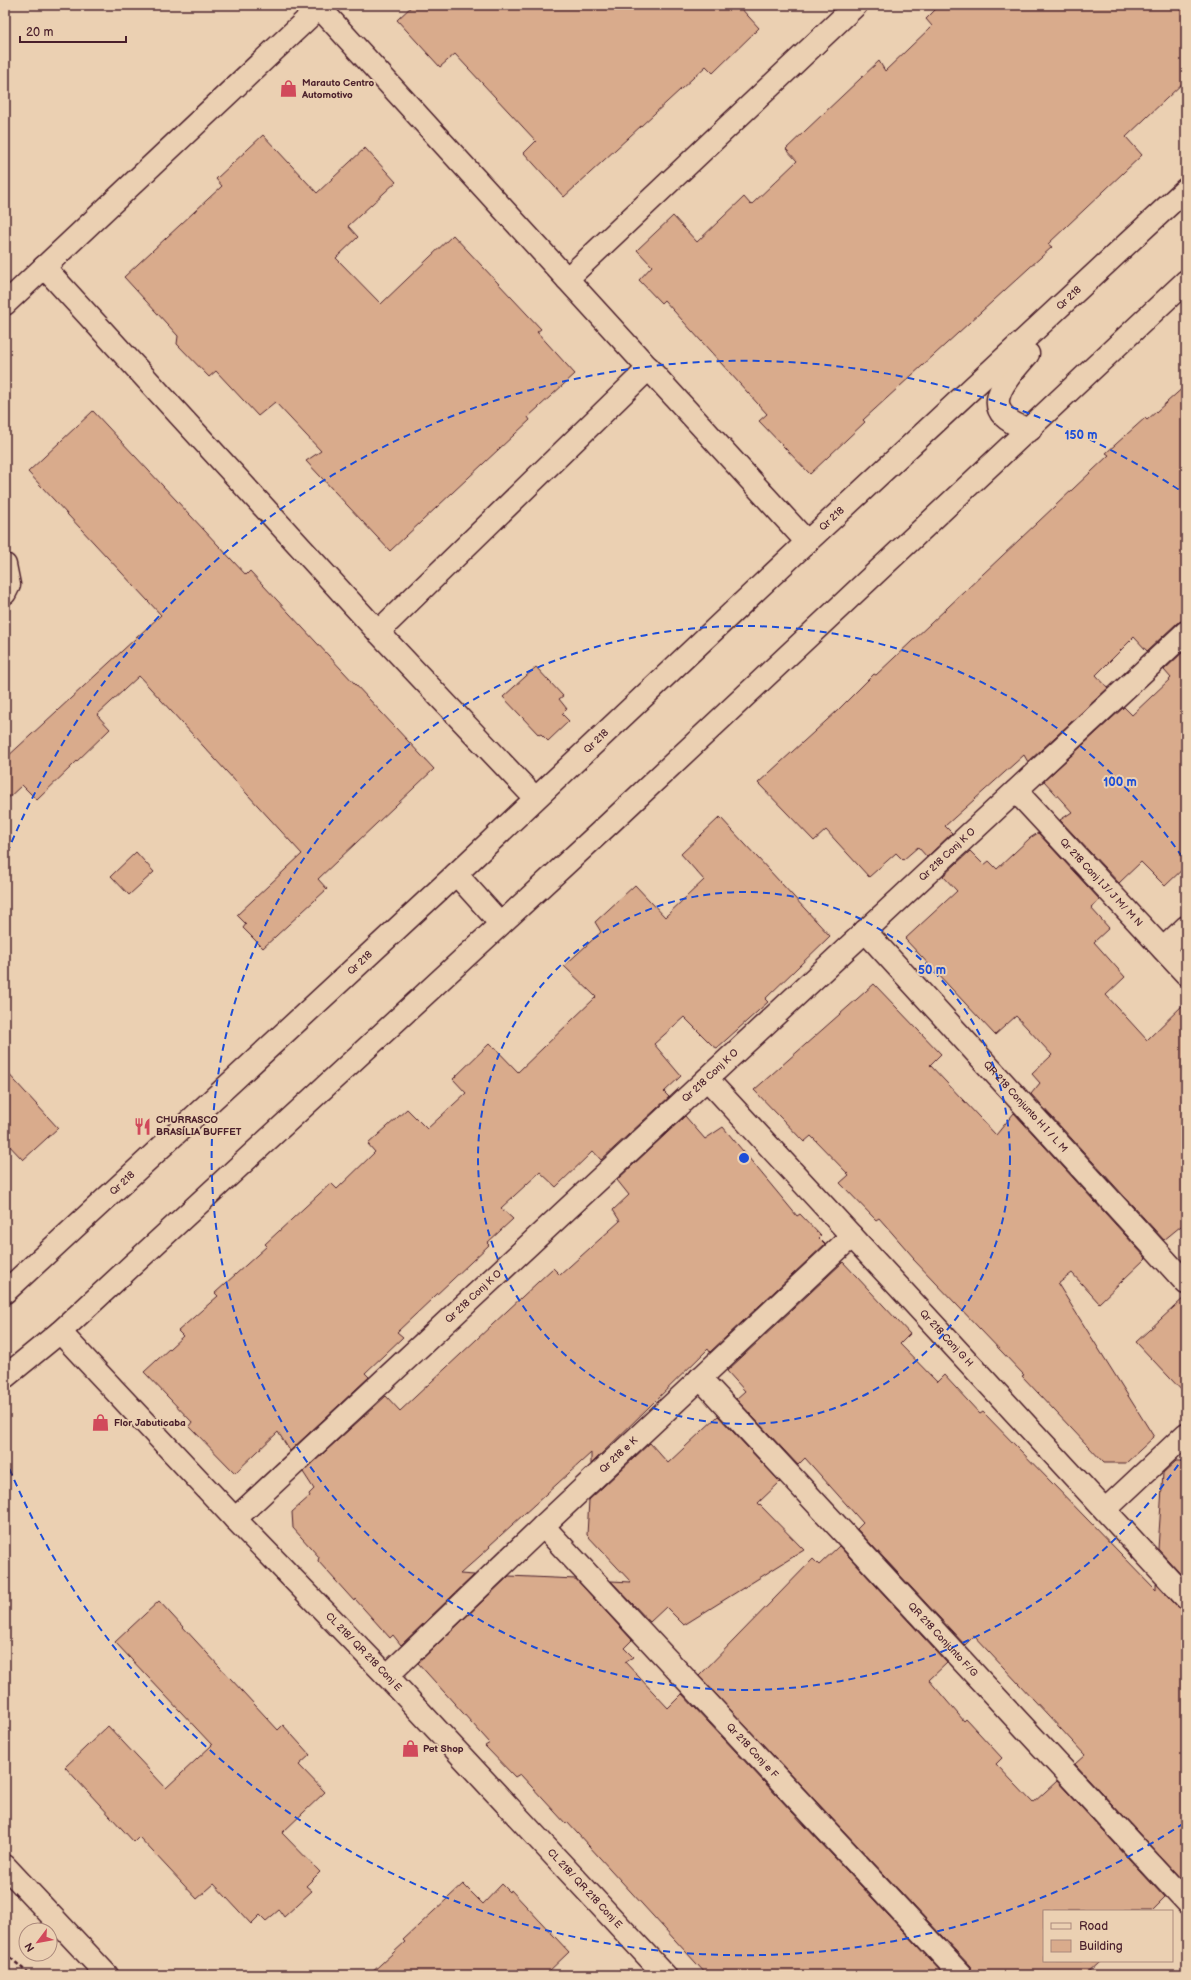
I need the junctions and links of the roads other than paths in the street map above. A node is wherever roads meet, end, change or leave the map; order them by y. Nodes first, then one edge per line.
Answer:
1 (856, 5) edge
2 (320, 6) edge
3 (1186, 189) edge
4 (44, 268) junction
5 (568, 279) junction
6 (1186, 281) edge
7 (1088, 282) junction
8 (5, 304) edge
9 (649, 368) junction
10 (1030, 430) junction
11 (807, 542) junction
12 (5, 565) edge
13 (5, 593) edge
14 (378, 632) junction
15 (1186, 632) edge
16 (1016, 791) junction
17 (534, 798) junction
18 (456, 874) junction
19 (500, 923) junction
20 (1186, 928) edge
21 (865, 931) junction
22 (1163, 949) junction
23 (1186, 974) edge
24 (707, 1079) junction
25 (852, 1236) junction
26 (1186, 1283) edge
27 (5, 1292) edge
28 (60, 1332) junction
29 (5, 1377) edge
30 (700, 1378) junction
31 (1186, 1434) edge
32 (1105, 1510) junction
33 (235, 1519) junction
34 (543, 1526) junction
35 (1186, 1598) edge
36 (387, 1676) junction
37 (5, 1866) edge
38 (1186, 1902) edge
39 (107, 1975) edge
40 (664, 1975) edge
41 (961, 1975) edge

1 - 5 street
2 - 4 street
2 - 5 street
3 - 7 street, Qr 218
4 - 8 street
4 - 14 street
5 - 9 street
6 - 10 street
7 - 10 street
7 - 11 street, Qr 218
9 - 11 street
9 - 14 street
10 - 19 street
11 - 17 street, Qr 218
12 - 13 street
14 - 17 street
15 - 16 street, Qr 218 Conj K O
16 - 21 street, Qr 218 Conj K O
16 - 22 street, Qr 218 Conj I J/ J M/ M N
17 - 18 street, Qr 218
18 - 19 street
18 - 27 street, Qr 218
19 - 28 street
20 - 22 street
21 - 24 street, Qr 218 Conj K O
21 - 26 street, QR 218 Conjunto H I / L M
22 - 23 street, Qr 218 Conj I J/ J M/ M N
24 - 25 street, Qr 218 Conj G H
24 - 33 street, Qr 218 Conj K O
25 - 30 street, Qr 218 e K
25 - 32 street, Qr 218 Conj G H
28 - 29 street
28 - 33 street, CL 218/ QR 218 Conj E
30 - 34 street, Qr 218 e K
30 - 38 street, QR 218 Conjunto F/G
31 - 32 street
32 - 35 street, Qr 218 Conj G H
33 - 36 street, CL 218/ QR 218 Conj E
34 - 36 street, Qr 218 e K
34 - 41 street, Qr 218 Conj e F
36 - 40 street, CL 218/ QR 218 Conj E
37 - 39 street

